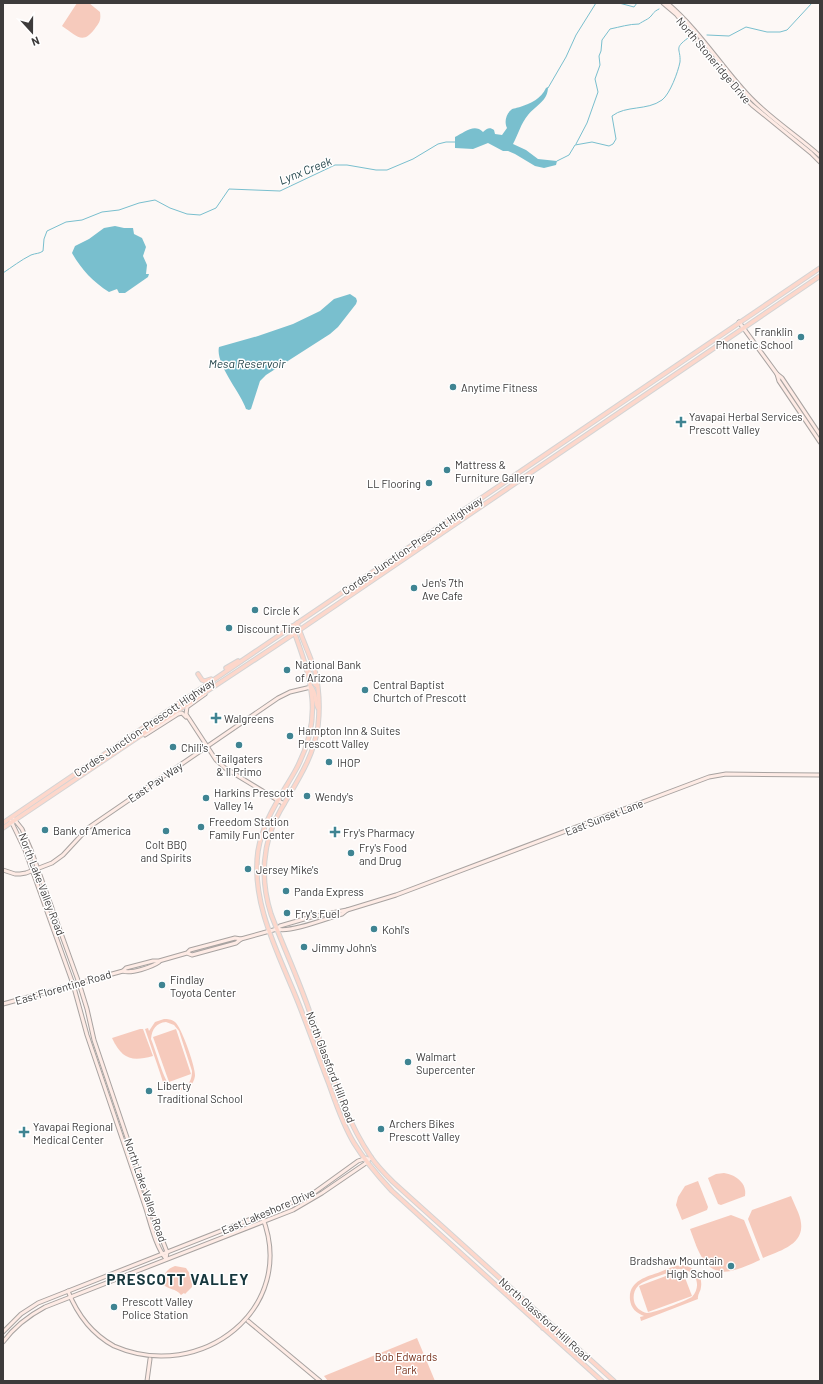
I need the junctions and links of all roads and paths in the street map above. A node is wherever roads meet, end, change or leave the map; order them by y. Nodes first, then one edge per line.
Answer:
1 (663, 3) edge
2 (667, 3) edge
3 (820, 156) edge
4 (820, 162) edge
5 (820, 268) edge
6 (820, 276) edge
7 (739, 322) junction
8 (744, 328) junction
9 (818, 434) edge
10 (820, 442) edge
11 (297, 623) junction
12 (292, 626) junction
13 (299, 630) junction
14 (295, 633) junction
15 (246, 658) junction
16 (307, 669) junction
17 (198, 674) dead end
18 (317, 686) junction
19 (311, 687) junction
20 (211, 689) junction
21 (319, 710) junction
22 (188, 718) junction
23 (130, 742) junction
24 (207, 746) junction
25 (820, 775) edge
26 (278, 800) junction
27 (284, 804) junction
28 (10, 818) junction
29 (15, 820) junction
30 (3, 823) edge
31 (11, 823) junction
32 (3, 828) edge
33 (37, 869) junction
34 (3, 870) edge
35 (32, 871) junction
36 (396, 895) joint
37 (347, 910) junction
38 (277, 929) junction
39 (270, 931) junction
40 (241, 939) junction
41 (187, 953) junction
42 (79, 983) junction
43 (74, 984) junction
44 (3, 1004) edge
45 (371, 1157) junction
46 (365, 1161) junction
47 (315, 1192) junction
48 (318, 1196) junction
49 (262, 1216) junction
50 (264, 1221) junction
51 (167, 1252) junction
52 (162, 1254) junction
53 (166, 1260) junction
54 (68, 1291) junction
55 (71, 1297) junction
56 (526, 1312) junction
57 (248, 1321) junction
58 (547, 1322) junction
59 (543, 1327) junction
60 (3, 1332) edge
61 (232, 1336) dead end
62 (564, 1336) junction
63 (4, 1339) edge
64 (150, 1359) junction
65 (155, 1360) dead end
66 (607, 1374) junction
67 (147, 1381) edge
68 (320, 1381) edge
69 (601, 1381) edge
70 (614, 1381) edge

1 - 4 street, North Stoneridge Drive
2 - 3 street, North Stoneridge Drive
5 - 7 main road, Cordes Junction–Prescott Highway
6 - 8 main road, Cordes Junction–Prescott Highway
7 - 8 street
7 - 11 main road, Cordes Junction–Prescott Highway
8 - 9 street
8 - 13 main road, Cordes Junction–Prescott Highway
9 - 10 street
11 - 12 main road, Cordes Junction–Prescott Highway
11 - 13 main road, North Glassford Hill Road
12 - 14 main road
12 - 15 main road, Cordes Junction–Prescott Highway
13 - 14 main road, Cordes Junction–Prescott Highway
13 - 18 main road, North Glassford Hill Road
14 - 16 main road
14 - 20 main road, Cordes Junction–Prescott Highway
15 - 17 main road
15 - 28 main road, Cordes Junction–Prescott Highway
16 - 18 main road
16 - 19 main road
18 - 21 main road, North Glassford Hill Road
19 - 21 main road
19 - 24 street, East Pav Way
19 - 26 main road, North Glassford Hill Road
20 - 22 street
20 - 23 main road, Cordes Junction–Prescott Highway
21 - 27 main road, North Glassford Hill Road
22 - 23 street
22 - 24 street
23 - 29 main road, Cordes Junction–Prescott Highway
24 - 26 street
24 - 33 street, East Pav Way
25 - 36 street, East Sunset Lane
26 - 27 street
26 - 39 main road, North Glassford Hill Road
27 - 38 main road, North Glassford Hill Road
28 - 29 street, North Lake Valley Road
28 - 30 main road, Cordes Junction–Prescott Highway
28 - 31 street, North Lake Valley Road
29 - 31 main road, Cordes Junction–Prescott Highway
29 - 33 street, North Lake Valley Road
31 - 32 main road, Cordes Junction–Prescott Highway
31 - 35 street, North Lake Valley Road
33 - 35 street, East Pav Way
33 - 42 street, North Lake Valley Road
34 - 35 street, East Pav Way
35 - 43 street, North Lake Valley Road
36 - 37 street, East Florentine Road
37 - 38 street, East Florentine Road
37 - 38 street, East Florentine Road
38 - 39 street, East Florentine Road
38 - 45 main road, North Glassford Hill Road
39 - 40 street, East Florentine Road
39 - 46 main road, North Glassford Hill Road
40 - 41 street, East Florentine Road
40 - 41 street, East Florentine Road
41 - 42 street, East Florentine Road
42 - 43 street, East Florentine Road
42 - 51 street, North Lake Valley Road
43 - 44 street, East Florentine Road
43 - 52 street, North Lake Valley Road
45 - 46 street, East Lakeshore Drive
45 - 58 main road, North Glassford Hill Road
46 - 47 street, East Lakeshore Drive
46 - 48 street, East Lakeshore Drive
46 - 56 main road, North Glassford Hill Road
47 - 48 street
47 - 49 street, East Lakeshore Drive
48 - 50 street, East Lakeshore Drive
49 - 50 street
49 - 51 street, East Lakeshore Drive
50 - 53 street, East Lakeshore Drive
50 - 57 street
51 - 52 street, East Lakeshore Drive
51 - 53 street, North Lake Valley Road
52 - 53 street, North Lake Valley Road
52 - 54 street, East Lakeshore Drive
53 - 55 street, East Lakeshore Drive
54 - 55 street
54 - 60 street, East Lakeshore Drive
55 - 63 street, East Lakeshore Drive
55 - 64 street
56 - 58 main road
56 - 59 main road, North Glassford Hill Road
57 - 61 street
57 - 68 street
58 - 62 main road, North Glassford Hill Road
59 - 62 main road
59 - 69 main road, North Glassford Hill Road
62 - 66 main road, North Glassford Hill Road
64 - 65 street
64 - 67 street
66 - 69 street
66 - 70 main road, North Glassford Hill Road

